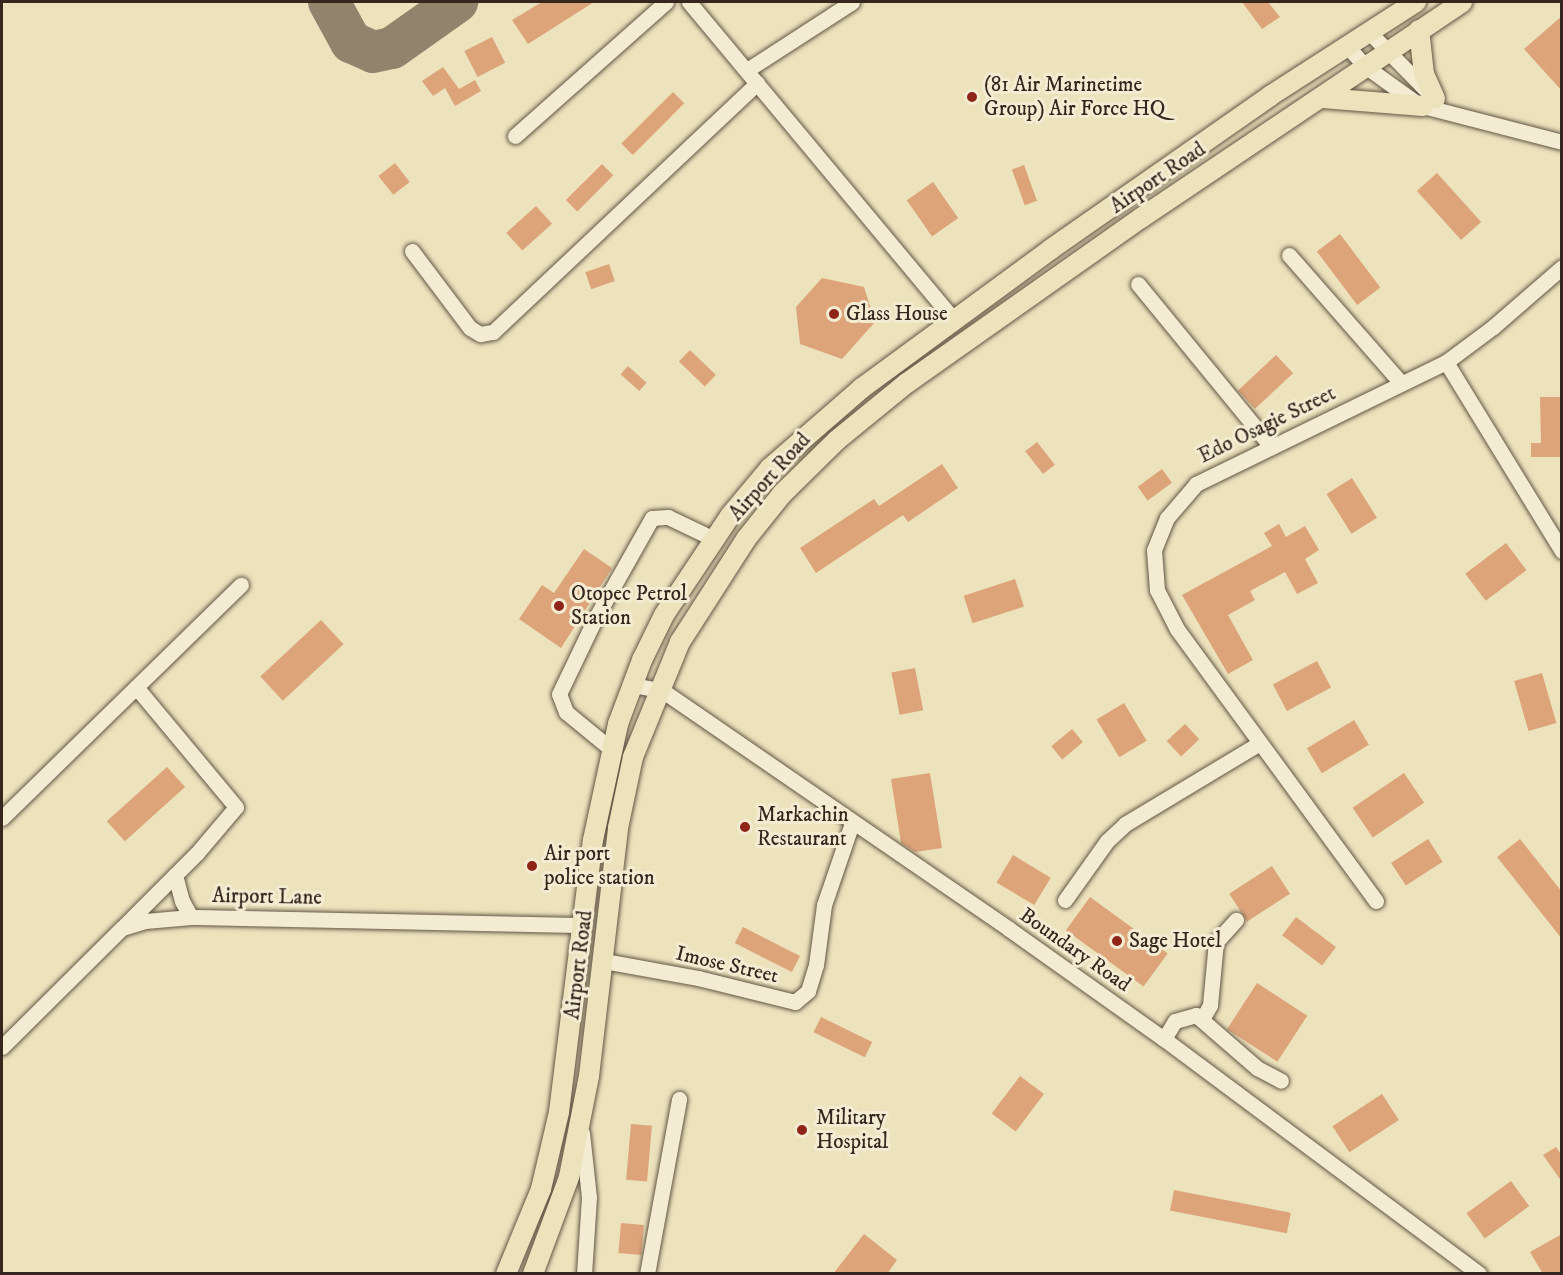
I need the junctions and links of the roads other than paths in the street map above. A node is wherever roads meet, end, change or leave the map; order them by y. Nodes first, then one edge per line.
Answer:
1 (666, 2) edge
2 (689, 2) edge
3 (852, 2) edge
4 (1416, 2) edge
5 (1462, 2) edge
6 (1419, 30) junction
7 (1369, 32) junction
8 (1347, 46) junction
9 (1390, 50) junction
10 (1365, 66) junction
11 (747, 70) junction
12 (757, 83) junction
13 (1323, 98) junction
14 (1433, 105) junction
15 (515, 136) dead end
16 (1562, 142) edge
17 (412, 251) dead end
18 (1289, 255) dead end
19 (1562, 267) edge
20 (1138, 284) dead end
21 (955, 321) junction
22 (1446, 362) junction
23 (1401, 383) junction
24 (1270, 446) junction
25 (714, 539) junction
26 (1562, 551) edge
27 (241, 585) dead end
28 (633, 685) junction
29 (136, 687) junction
30 (663, 691) junction
31 (1260, 743) junction
32 (612, 749) junction
33 (2, 818) edge
34 (852, 823) junction
35 (175, 875) junction
36 (1065, 900) dead end
37 (1376, 901) dead end
38 (191, 916) junction
39 (1236, 920) dead end
40 (581, 925) junction
41 (122, 928) junction
42 (604, 962) junction
43 (1202, 1019) junction
44 (1164, 1039) junction
45 (2, 1047) edge
46 (1281, 1081) dead end
47 (679, 1099) dead end
48 (559, 1112) junction
49 (581, 1119) junction
50 (506, 1274) edge
51 (534, 1274) edge
52 (584, 1274) edge
53 (647, 1274) edge
54 (1479, 1274) edge

1 - 15 street
2 - 11 street
3 - 11 street
4 - 7 main road, Airport Road
5 - 6 main road, Airport Road
6 - 9 main road, Airport Road
6 - 14 main road
7 - 8 main road, Airport Road
7 - 9 street
8 - 10 street
8 - 21 main road, Airport Road
9 - 10 main road, Airport Road
9 - 14 street
10 - 13 main road, Airport Road
10 - 14 street
11 - 12 street
12 - 17 street
12 - 21 street
13 - 14 main road
13 - 30 main road, Airport Road
14 - 16 street
18 - 23 street
19 - 22 street, Edo Osagie Street
20 - 24 street
21 - 25 main road, Airport Road
22 - 23 street, Edo Osagie Street
22 - 26 street
23 - 24 street, Edo Osagie Street
24 - 31 street, Edo Osagie Street
25 - 28 main road, Airport Road
25 - 32 street
27 - 29 street
28 - 30 street, Boundary Road
28 - 32 main road, Airport Road
29 - 33 street
29 - 35 street
30 - 34 street, Boundary Road
30 - 42 main road, Airport Road
31 - 36 street
31 - 37 street, Edo Osagie Street
32 - 40 main road, Airport Road
34 - 42 street, Imose Street
34 - 44 street, Boundary Road
35 - 38 street
35 - 41 street
38 - 40 street, Airport Lane
38 - 41 street, Airport Lane
39 - 43 street
40 - 48 main road, Airport Road
41 - 45 street, Airport Lane
42 - 49 main road, Airport Road
43 - 44 street
43 - 46 street
44 - 54 street, Boundary Road
47 - 53 street
48 - 49 main road
48 - 50 main road, Airport Road
49 - 51 main road, Airport Road
49 - 52 street

